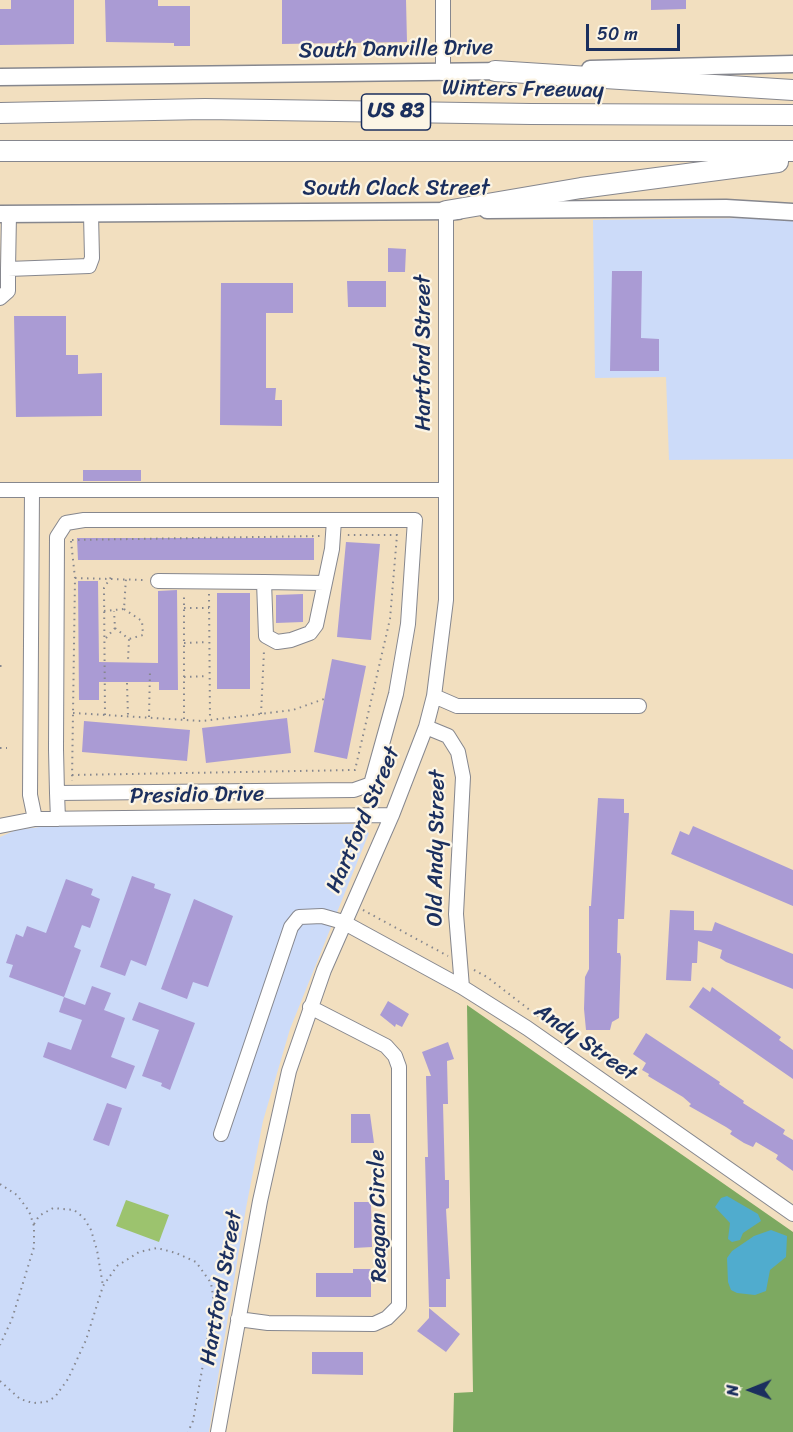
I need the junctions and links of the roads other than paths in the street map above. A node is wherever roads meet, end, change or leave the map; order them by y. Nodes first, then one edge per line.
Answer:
1 (444, 0) edge
2 (793, 64) edge
3 (495, 71) junction
4 (443, 74) junction
5 (0, 77) edge
6 (793, 90) edge
7 (0, 113) edge
8 (793, 115) edge
9 (793, 151) edge
10 (0, 152) edge
11 (793, 160) edge
12 (446, 211) junction
13 (793, 212) edge
14 (5, 214) edge
15 (91, 214) junction
16 (8, 269) junction
17 (0, 298) edge
18 (0, 490) edge
19 (32, 490) junction
20 (445, 490) junction
21 (334, 520) junction
22 (158, 581) road end
23 (264, 582) junction
24 (324, 582) junction
25 (434, 696) junction
26 (639, 706) dead end
27 (426, 727) junction
28 (310, 790) junction
29 (57, 793) junction
30 (392, 815) junction
31 (310, 816) junction
32 (35, 819) junction
33 (58, 819) junction
34 (2, 826) edge
35 (344, 922) junction
36 (462, 987) junction
37 (310, 1007) junction
38 (221, 1134) dead end
39 (793, 1214) edge
40 (237, 1319) junction
41 (218, 1432) edge

1 - 4 street
2 - 3 main road, South Danville Drive
3 - 4 main road, South Danville Drive
3 - 6 highway
4 - 5 main road, South Danville Drive
7 - 8 highway, Winters Freeway / US 83
9 - 10 highway, US 83
11 - 12 highway
12 - 13 main road, South Clack Street
12 - 15 main road, South Clack Street
12 - 20 street, Hartford Street
14 - 15 main road, South Clack Street
14 - 16 street
15 - 16 street
16 - 17 street
18 - 19 street
19 - 20 street
19 - 32 street
20 - 25 street, Hartford Street
21 - 24 street
21 - 28 street
21 - 29 street
22 - 23 street
23 - 24 street
23 - 24 street
25 - 26 street
25 - 27 street, Hartford Street
27 - 30 street, Hartford Street
27 - 36 street, Old Andy Street
28 - 29 street
28 - 31 street
29 - 33 street
30 - 31 street, Presidio Drive
30 - 35 street, Hartford Street
31 - 33 street, Presidio Drive
32 - 33 street, Presidio Drive
32 - 34 street, Presidio Drive
35 - 36 street, Andy Street
35 - 37 street, Hartford Street
35 - 38 street, Andy Street
36 - 39 street, Andy Street
37 - 40 street, Hartford Street
37 - 40 street, Reagan Circle
40 - 41 street, Hartford Street

